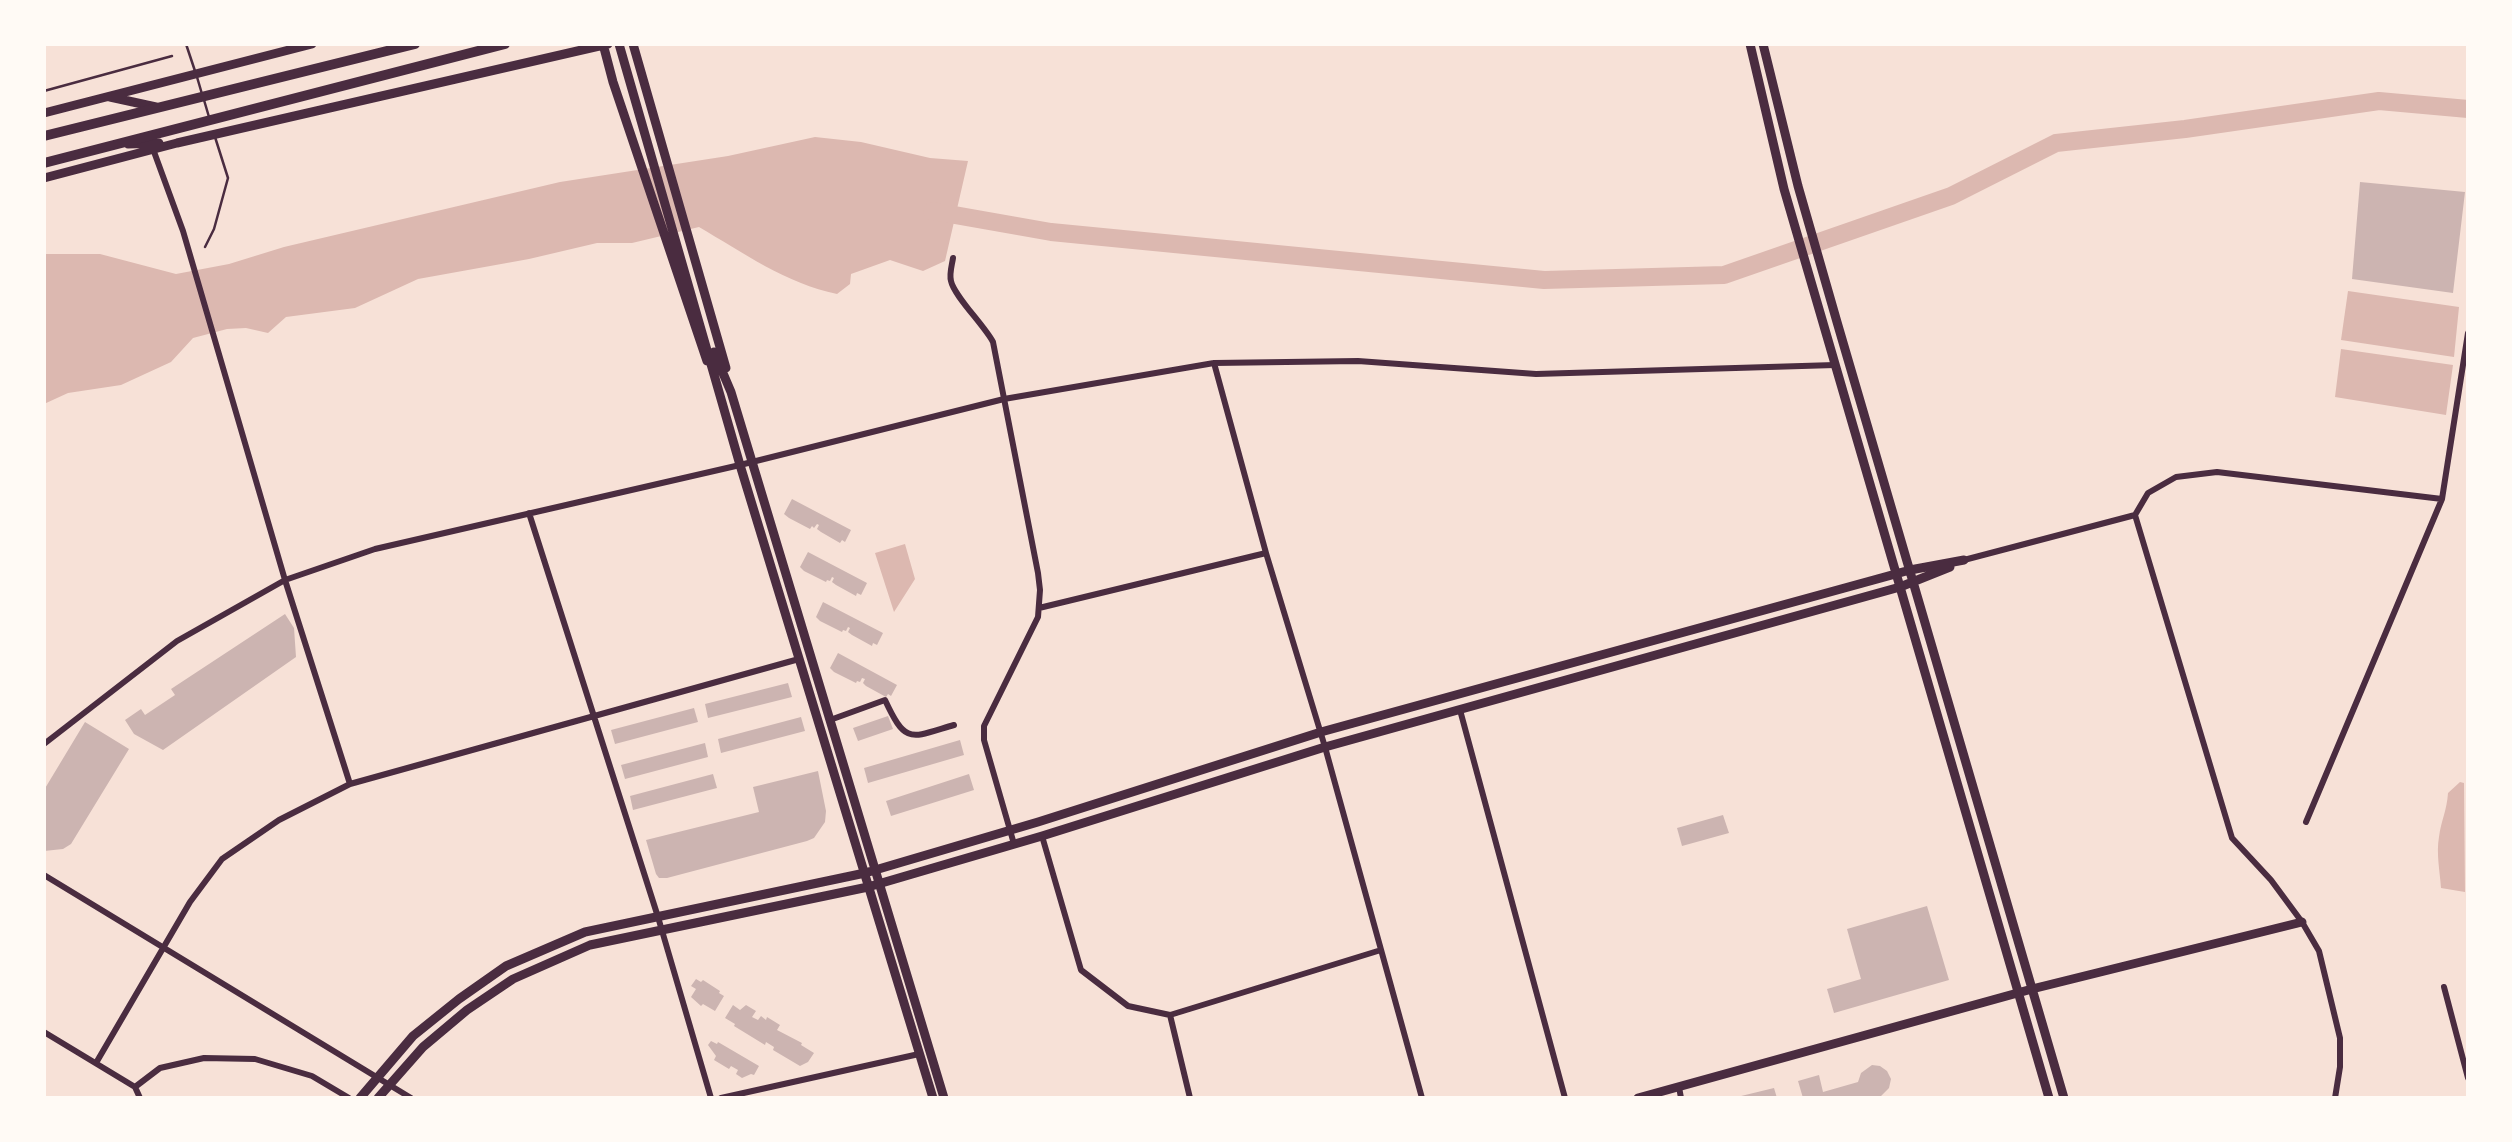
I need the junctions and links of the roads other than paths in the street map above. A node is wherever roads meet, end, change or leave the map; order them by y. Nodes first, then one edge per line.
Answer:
1 (186, 44) edge
2 (312, 44) edge
3 (415, 44) edge
4 (505, 44) edge
5 (605, 44) edge
6 (620, 44) edge
7 (633, 44) edge
8 (1750, 44) edge
9 (1763, 44) edge
10 (172, 56) dead end
11 (44, 91) edge
12 (106, 96) junction
13 (156, 107) junction
14 (44, 113) edge
15 (44, 136) edge
16 (177, 143) junction
17 (115, 145) junction
18 (153, 149) junction
19 (44, 163) edge
20 (44, 178) edge
21 (205, 247) dead end
22 (953, 258) dead end
23 (701, 322) junction
24 (2468, 333) edge
25 (1214, 363) junction
26 (1835, 365) junction
27 (731, 392) junction
28 (721, 395) junction
29 (1004, 399) junction
30 (751, 462) junction
31 (740, 465) junction
32 (2442, 499) junction
33 (529, 513) junction
34 (2135, 515) junction
35 (1266, 553) junction
36 (1964, 560) junction
37 (1910, 570) junction
38 (1896, 574) junction
39 (285, 580) junction
40 (1913, 583) junction
41 (1900, 587) junction
42 (1039, 608) junction
43 (799, 659) junction
44 (1460, 710) junction
45 (593, 715) junction
46 (830, 720) junction
47 (954, 725) dead end
48 (1321, 732) junction
49 (44, 744) edge
50 (1325, 747) junction
51 (350, 784) junction
52 (2306, 822) dead end
53 (1010, 830) junction
54 (1042, 836) junction
55 (1014, 844) junction
56 (875, 869) junction
57 (864, 873) junction
58 (44, 875) edge
59 (879, 884) junction
60 (869, 887) junction
61 (658, 917) junction
62 (2302, 922) junction
63 (661, 931) junction
64 (165, 947) junction
65 (1381, 950) junction
66 (2444, 986) dead end
67 (2032, 989) junction
68 (2018, 993) junction
69 (1170, 1015) junction
70 (44, 1032) edge
71 (919, 1054) junction
72 (96, 1063) junction
73 (377, 1076) junction
74 (2468, 1078) edge
75 (388, 1085) junction
76 (135, 1087) junction
77 (1678, 1087) junction
78 (140, 1098) edge
79 (349, 1098) edge
80 (360, 1098) edge
81 (378, 1098) edge
82 (411, 1098) edge
83 (711, 1098) edge
84 (721, 1098) edge
85 (933, 1098) edge
86 (944, 1098) edge
87 (1190, 1098) edge
88 (1422, 1098) edge
89 (1565, 1098) edge
90 (1638, 1098) edge
91 (1681, 1098) edge
92 (2049, 1098) edge
93 (2064, 1098) edge
94 (2334, 1098) edge

1 - 21 lane
2 - 12 main road
3 - 13 highway
4 - 17 highway
5 - 16 main road
5 - 28 main road
6 - 23 main road
7 - 27 main road
8 - 26 main road
9 - 37 main road
10 - 11 lane
12 - 13 main road
12 - 14 main road
13 - 15 highway
16 - 17 main road
16 - 18 main road
17 - 19 highway
18 - 20 main road
18 - 39 street
22 - 29 street
23 - 27 main road
23 - 28 main road
24 - 32 street
25 - 26 street
25 - 29 street
25 - 35 street
26 - 38 main road
27 - 30 main road
28 - 31 main road
29 - 30 street
29 - 42 street
30 - 31 street
30 - 46 main road
31 - 33 street
31 - 43 main road
32 - 34 street
32 - 52 street
33 - 39 street
33 - 45 street
34 - 36 street
34 - 62 street
35 - 42 street
35 - 48 street
36 - 37 main road
36 - 40 main road
37 - 38 main road
37 - 40 main road
38 - 41 main road
38 - 48 main road
39 - 49 street
39 - 51 street
40 - 41 main road
40 - 67 main road
41 - 44 main road
41 - 68 main road
42 - 53 street
43 - 45 street
43 - 57 main road
44 - 50 main road
44 - 89 street
45 - 51 street
45 - 61 street
46 - 47 street
46 - 56 main road
48 - 50 street
48 - 53 main road
50 - 54 main road
50 - 65 street
51 - 64 street
53 - 55 street
53 - 56 main road
54 - 55 main road
54 - 69 street
55 - 59 main road
56 - 57 main road
56 - 59 main road
57 - 60 main road
57 - 61 main road
58 - 64 street
59 - 60 main road
59 - 86 main road
60 - 63 main road
60 - 71 main road
61 - 63 street
61 - 73 main road
62 - 67 main road
62 - 94 street
63 - 75 main road
63 - 83 street
64 - 72 street
64 - 73 street
65 - 69 street
65 - 88 street
66 - 74 street
67 - 68 main road
67 - 93 main road
68 - 77 main road
68 - 92 main road
69 - 87 street
70 - 72 street
71 - 84 street
71 - 85 main road
72 - 76 street
73 - 75 street
73 - 80 main road
75 - 81 main road
75 - 82 street
76 - 78 street
76 - 79 street
77 - 90 main road
77 - 91 street

